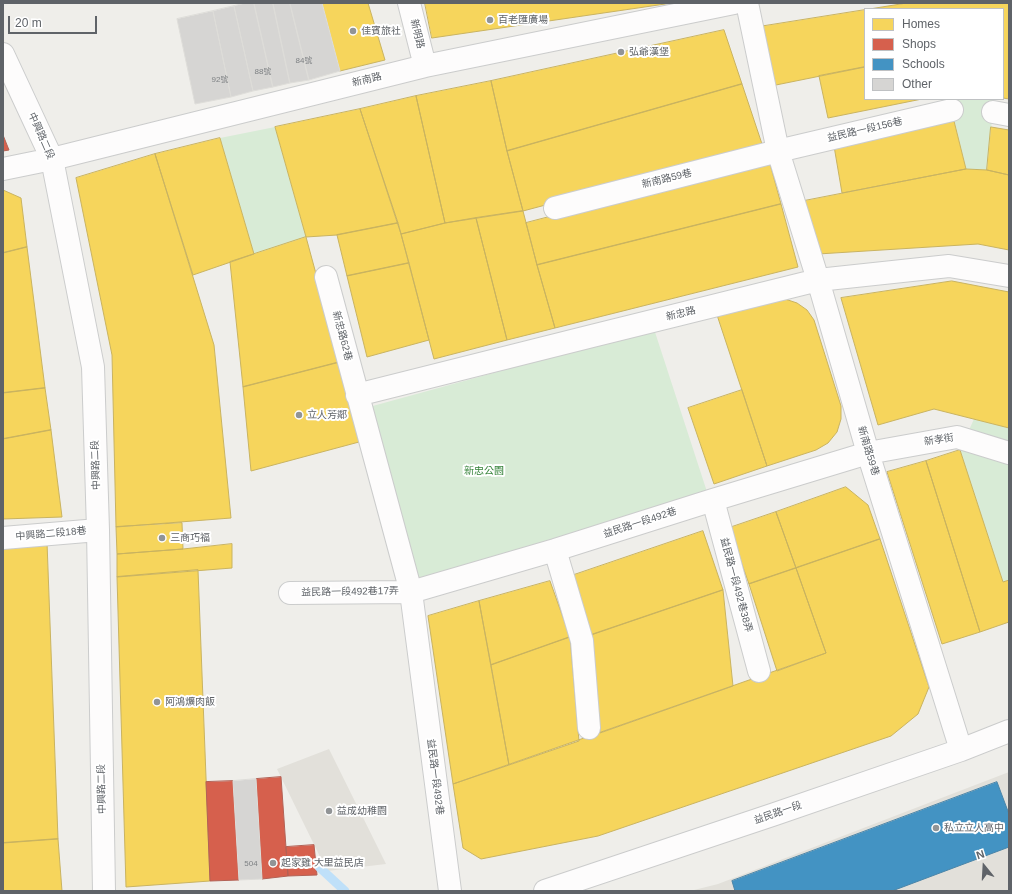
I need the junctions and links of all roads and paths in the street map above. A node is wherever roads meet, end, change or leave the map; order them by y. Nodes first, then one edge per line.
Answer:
1 (409, 3) edge
2 (734, 3) edge
3 (747, 3) edge
4 (3, 54) edge
5 (425, 66) junction
6 (952, 110) dead end
7 (778, 151) junction
8 (52, 159) junction
9 (3, 169) edge
10 (555, 208) dead end
11 (1009, 276) edge
12 (326, 278) dead end
13 (818, 280) junction
14 (357, 396) junction
15 (868, 453) junction
16 (1009, 453) edge
17 (713, 500) junction
18 (98, 530) junction
19 (3, 538) edge
20 (555, 550) junction
21 (411, 592) junction
22 (290, 593) dead end
23 (758, 671) dead end
24 (590, 728) dead end
25 (1009, 731) edge
26 (961, 750) junction
27 (104, 891) edge
28 (450, 891) edge
29 (545, 891) edge

1 - 5 street, 新明路
2 - 5 street, 新南路
3 - 7 street, 新南路59巷
4 - 8 street, 中興路二段
5 - 8 street, 新南路
6 - 7 street, 益民路一段156巷
7 - 10 street, 新南路59巷
7 - 13 street, 新南路59巷
8 - 9 street, 新南路
8 - 18 street, 中興路二段
11 - 13 street, 新忠路
12 - 14 street, 新忠路62巷
13 - 14 street, 新忠路
13 - 15 street, 新南路59巷
14 - 21 street, 益民路一段492巷
15 - 16 street, 新孝街
15 - 17 street, 益民路一段492巷
15 - 26 street, 新南路59巷
17 - 20 street, 益民路一段492巷
17 - 23 street, 益民路一段492巷38弄
18 - 19 street, 中興路二段18巷
18 - 27 street, 中興路二段
20 - 21 street, 益民路一段492巷
20 - 24 street
21 - 22 street, 益民路一段492巷17弄
21 - 28 street, 益民路一段492巷
25 - 26 street, 益民路一段
26 - 29 street, 益民路一段

